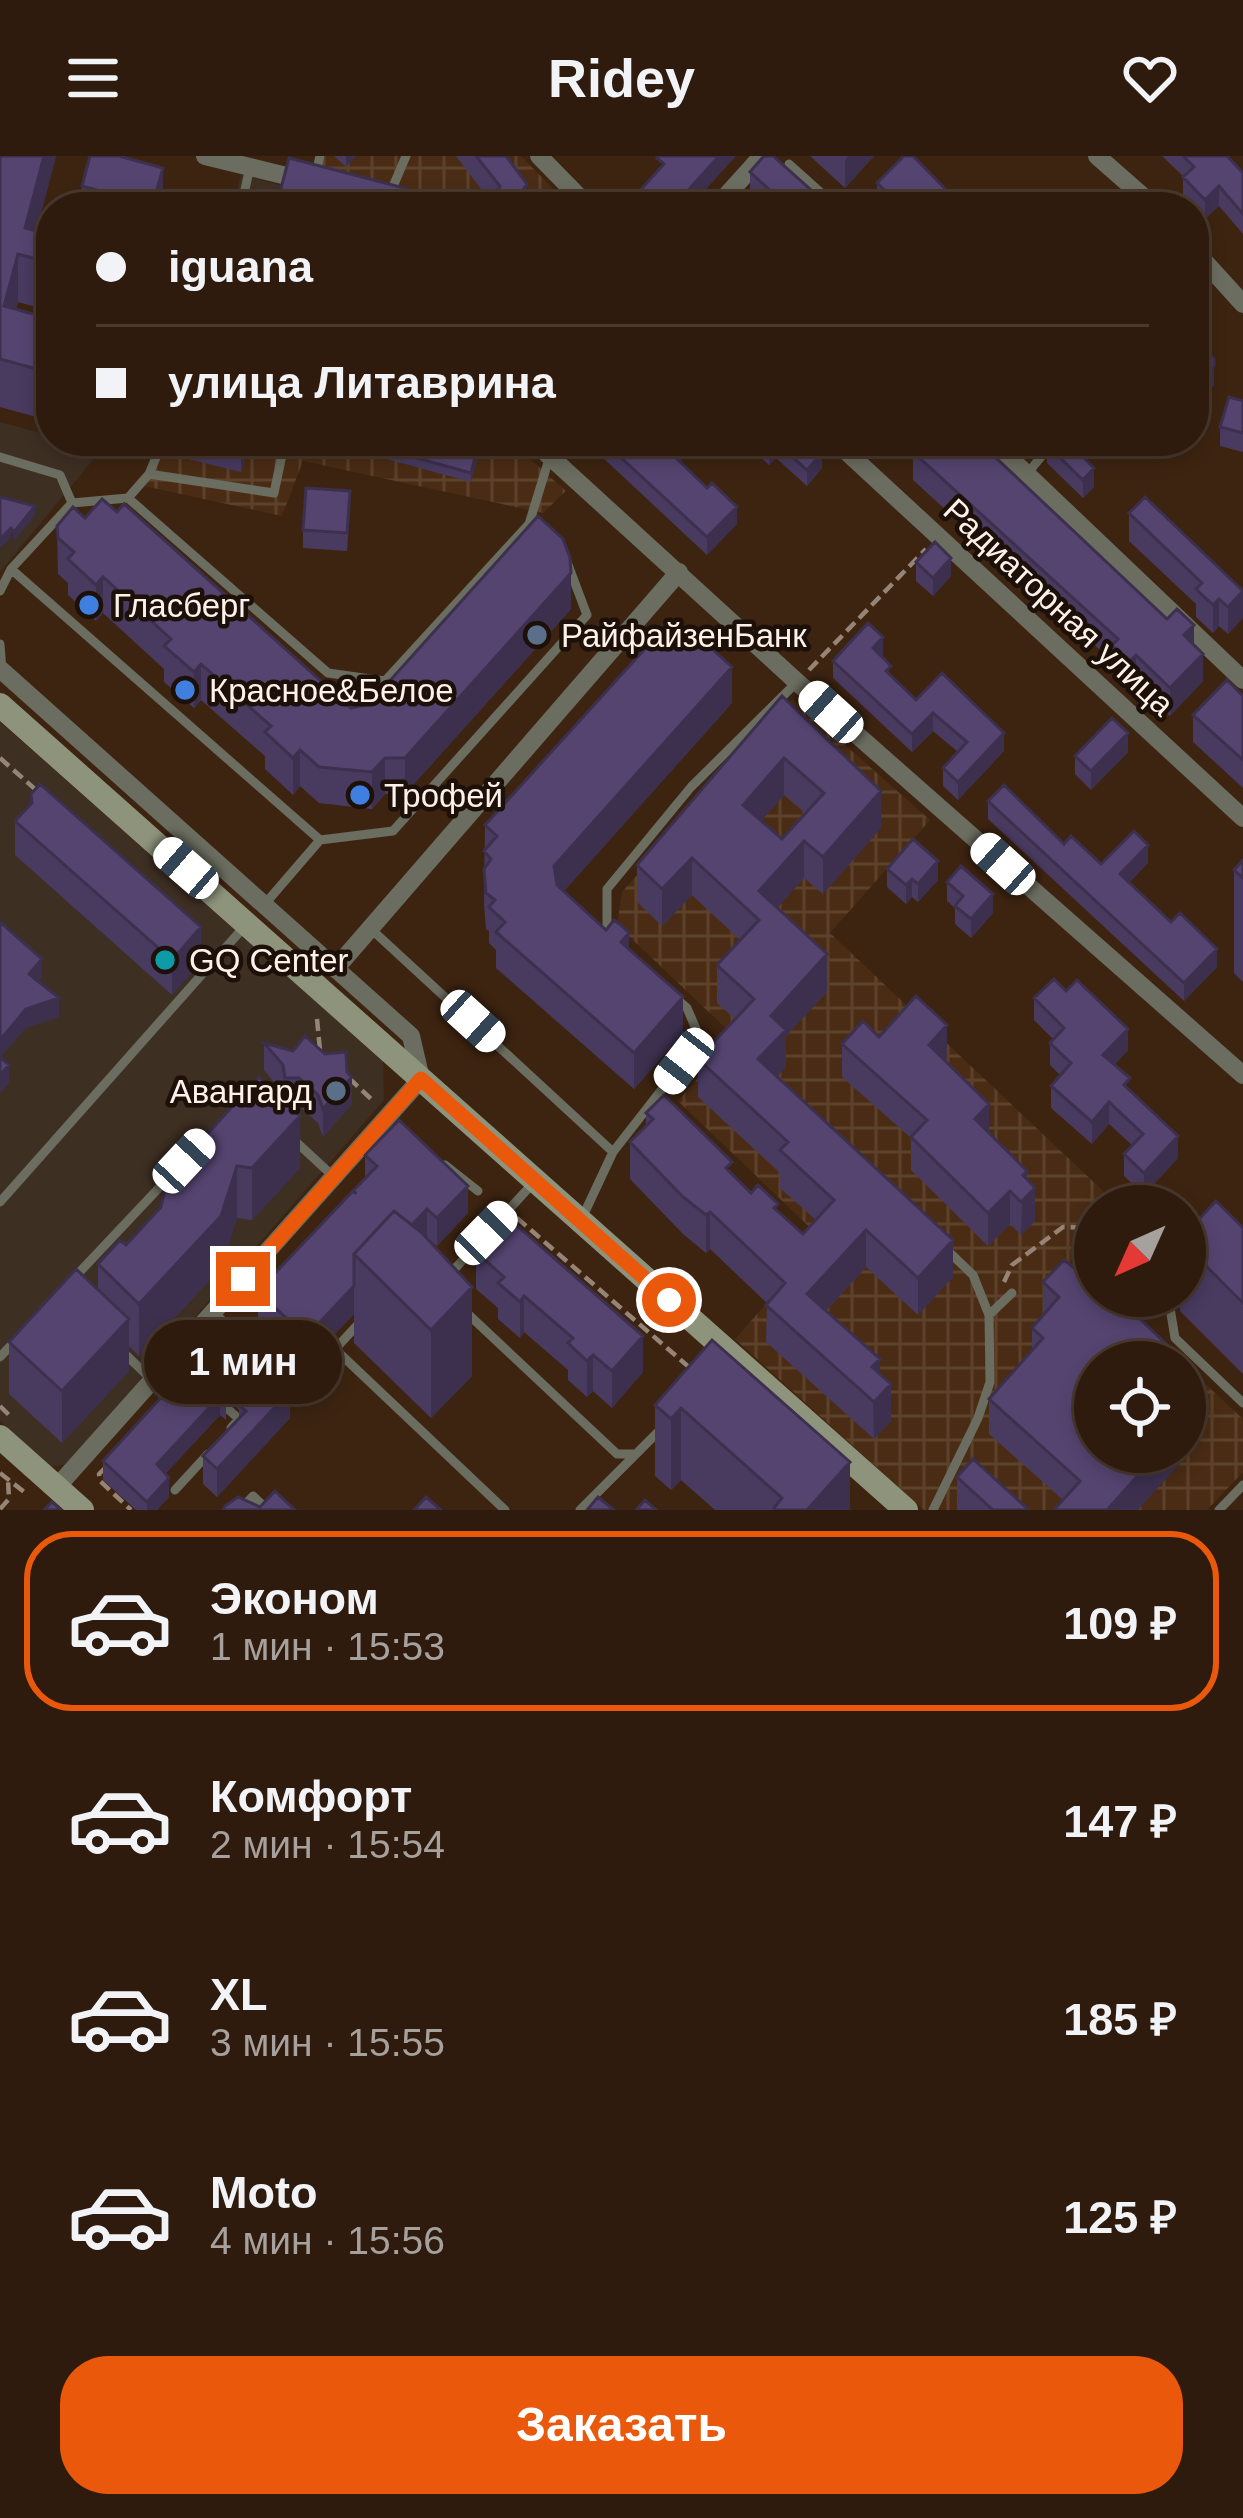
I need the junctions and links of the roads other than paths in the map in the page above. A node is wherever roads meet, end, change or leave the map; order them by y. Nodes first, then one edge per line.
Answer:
1 (205, 156) edge
2 (320, 156) edge
3 (406, 156) edge
4 (539, 156) edge
5 (762, 156) edge
6 (1096, 156) edge
7 (789, 164) edge
8 (250, 167) junction
9 (323, 185) joint
10 (244, 192) edge
11 (381, 192) edge
12 (574, 192) edge
13 (730, 192) edge
14 (820, 192) edge
15 (1138, 192) edge
16 (1209, 267) edge
17 (1243, 304) edge
18 (157, 456) edge
19 (282, 456) edge
20 (550, 456) joint
21 (851, 456) edge
22 (1008, 456) edge
23 (1042, 456) edge
24 (0, 457) edge
25 (148, 474) junction
26 (1027, 474) junction
27 (128, 497) junction
28 (72, 502) junction
29 (529, 524) junction
30 (542, 537) edge
31 (556, 551) edge
32 (11, 569) junction
33 (680, 572) junction
34 (0, 591) edge
35 (0, 644) edge
36 (1, 670) edge
37 (1243, 680) edge
38 (797, 682) junction
39 (0, 705) edge
40 (1243, 818) edge
41 (320, 840) junction
42 (256, 914) junction
43 (371, 928) junction
44 (622, 950) edge
45 (335, 969) junction
46 (671, 994) edge
47 (1243, 1075) edge
48 (421, 1079) junction
49 (290, 1136) edge
50 (613, 1152) junction
51 (184, 1161) edge
52 (442, 1162) edge
53 (334, 1177) junction
54 (535, 1181) junction
55 (478, 1191) dead end
56 (0, 1202) edge
57 (580, 1221) junction
58 (941, 1244) edge
59 (430, 1279) edge
60 (1012, 1292) dead end
61 (60, 1293) edge
62 (213, 1312) junction
63 (469, 1315) edge
64 (988, 1315) junction
65 (366, 1316) edge
66 (1172, 1317) edge
67 (30, 1325) edge
68 (107, 1337) edge
69 (334, 1349) junction
70 (728, 1352) junction
71 (0, 1357) edge
72 (152, 1380) junction
73 (704, 1380) edge
74 (208, 1391) edge
75 (1243, 1403) edge
76 (666, 1423) edge
77 (7, 1428) edge
78 (636, 1454) junction
79 (1243, 1485) edge
80 (56, 1487) junction
81 (175, 1490) dead end
82 (82, 1510) edge
83 (240, 1510) edge
84 (268, 1510) edge
85 (505, 1510) edge
86 (580, 1510) edge
87 (906, 1510) edge
88 (933, 1510) edge
89 (1219, 1510) edge

1 - 8 street
2 - 9 lane
3 - 11 lane
4 - 12 street
5 - 13 street
6 - 15 street
7 - 14 lane
8 - 9 street
8 - 10 lane
16 - 17 street
18 - 25 lane
19 - 25 lane
20 - 29 lane
20 - 33 street
21 - 40 street, Радиаторная улица
22 - 26 street
23 - 26 lane
24 - 28 lane
25 - 27 lane
26 - 37 street
27 - 28 lane
27 - 29 lane
28 - 32 lane
29 - 30 lane
31 - 41 lane
32 - 34 lane
32 - 41 lane
33 - 38 street
33 - 43 street
35 - 36 lane
36 - 42 street
38 - 44 lane
38 - 47 street
39 - 42 street
41 - 42 lane
42 - 45 street
42 - 48 street
42 - 56 lane
43 - 45 street
43 - 50 lane
45 - 48 street
46 - 50 lane
48 - 53 street
48 - 54 street
49 - 53 lane
50 - 57 lane
51 - 61 lane
52 - 55 lane
53 - 62 street
54 - 57 street
54 - 59 lane
57 - 70 street
58 - 64 lane
60 - 64 lane
62 - 69 lane
62 - 72 street
63 - 78 lane
64 - 88 lane
65 - 69 lane
66 - 75 lane
67 - 71 lane
68 - 72 lane
69 - 85 lane
70 - 73 lane
70 - 87 street
72 - 80 street
74 - 81 lane
76 - 78 lane
77 - 80 street
78 - 86 lane
79 - 89 lane
80 - 82 street
83 - 84 lane

